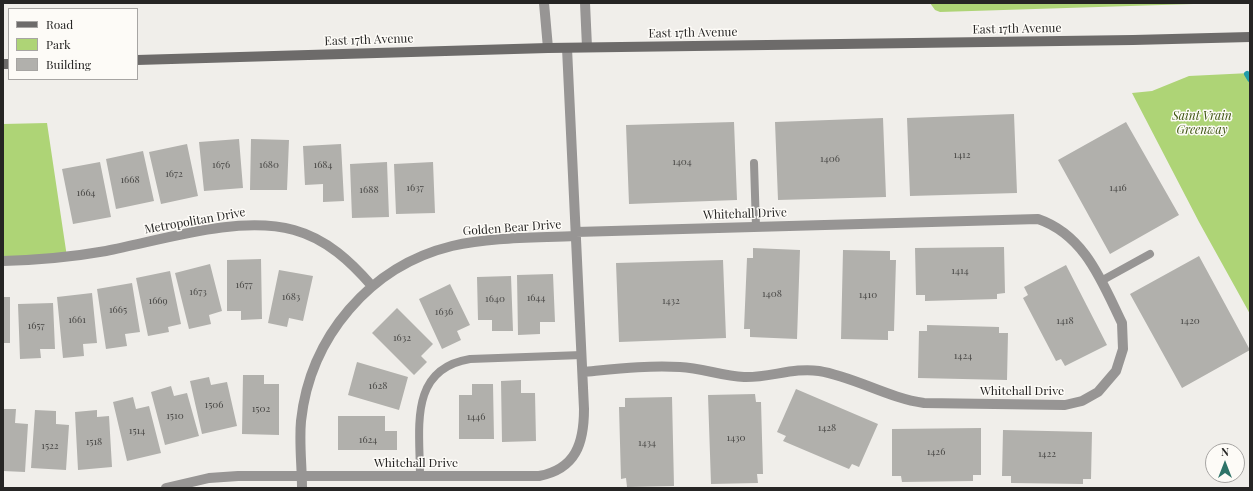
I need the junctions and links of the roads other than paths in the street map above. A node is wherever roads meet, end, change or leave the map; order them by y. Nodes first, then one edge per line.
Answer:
1 (544, 3) edge
2 (585, 3) edge
3 (1250, 37) edge
4 (548, 48) junction
5 (567, 48) junction
6 (587, 48) junction
7 (138, 60) edge
8 (754, 163) dead end
9 (756, 227) junction
10 (576, 234) junction
11 (1150, 254) dead end
12 (3, 261) edge
13 (1101, 281) junction
14 (372, 286) junction
15 (582, 355) junction
16 (583, 372) junction
17 (302, 476) junction
18 (420, 476) junction
19 (166, 488) edge
20 (302, 488) edge

1 - 4 street
2 - 6 street
3 - 6 main road, East 17th Avenue
4 - 5 main road, East 17th Avenue
4 - 7 main road, East 17th Avenue
5 - 6 main road, East 17th Avenue
5 - 10 street, Whitehall Drive
8 - 9 lane
9 - 10 street, Whitehall Drive
9 - 13 street, Whitehall Drive
10 - 14 street, Golden Bear Drive
10 - 15 street, Whitehall Drive
11 - 13 lane
12 - 14 street, Metropolitan Drive
13 - 16 street, Whitehall Drive
14 - 17 street, Golden Bear Drive
15 - 16 street, Whitehall Drive
15 - 18 lane
16 - 18 street, Whitehall Drive
17 - 18 street, Whitehall Drive
17 - 19 street, Whitehall Drive
17 - 20 street, Golden Bear Drive

